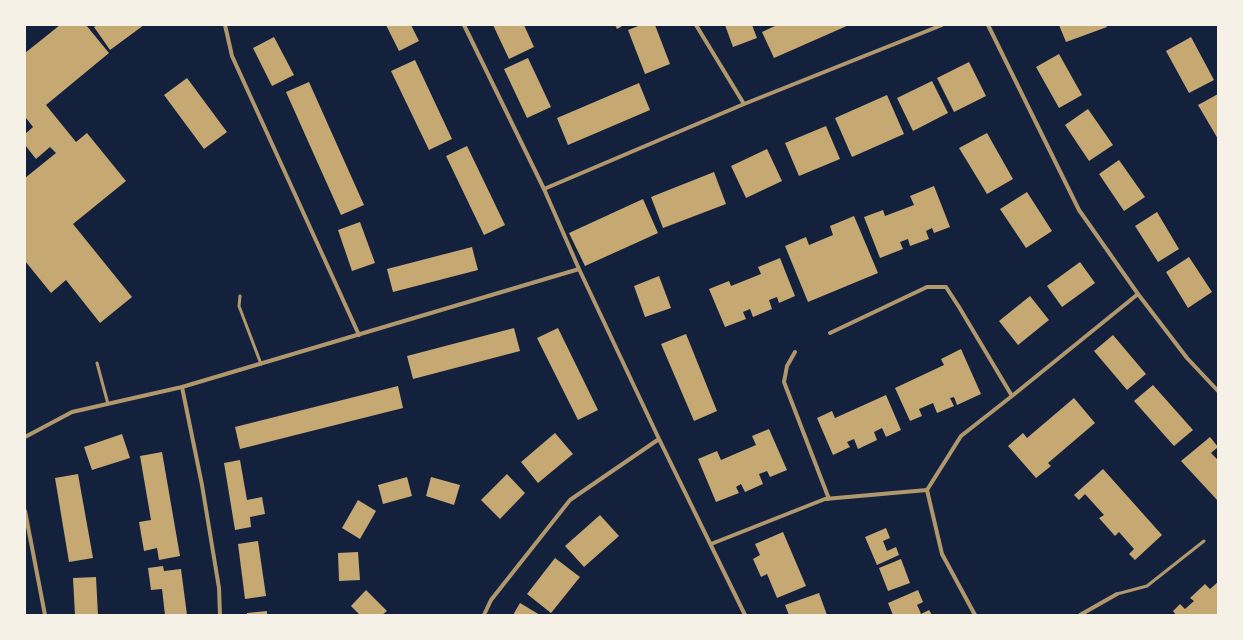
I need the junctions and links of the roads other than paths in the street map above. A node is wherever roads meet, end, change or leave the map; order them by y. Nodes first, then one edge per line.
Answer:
1 (225, 25) edge
2 (464, 25) edge
3 (696, 25) edge
4 (942, 25) edge
5 (988, 25) edge
6 (931, 27) edge
7 (744, 104) junction
8 (544, 189) junction
9 (579, 269) junction
10 (1138, 294) junction
11 (240, 296) dead end
12 (830, 333) dead end
13 (358, 335) junction
14 (795, 352) dead end
15 (97, 363) dead end
16 (261, 364) junction
17 (182, 387) junction
18 (1218, 391) edge
19 (1012, 396) junction
20 (108, 404) junction
21 (25, 437) edge
22 (659, 439) junction
23 (927, 490) junction
24 (829, 499) junction
25 (25, 511) edge
26 (1204, 542) dead end
27 (710, 544) junction
28 (1117, 594) joint
29 (45, 615) edge
30 (220, 615) edge
31 (484, 615) edge
32 (746, 615) edge
33 (974, 615) edge
34 (1080, 615) edge

1 - 13 street
2 - 8 street
3 - 7 street
4 - 6 street
5 - 10 street
6 - 7 street
7 - 8 street
8 - 9 street
9 - 13 street
9 - 22 street
10 - 18 street
10 - 19 street
11 - 16 lane
12 - 19 street
13 - 16 street
14 - 24 street
15 - 20 lane
16 - 17 street
17 - 20 street
17 - 30 street
19 - 23 street
20 - 21 street
22 - 27 street
22 - 31 street
23 - 24 street
23 - 33 street
24 - 27 street
25 - 29 street
26 - 28 lane
27 - 32 street
28 - 34 street

